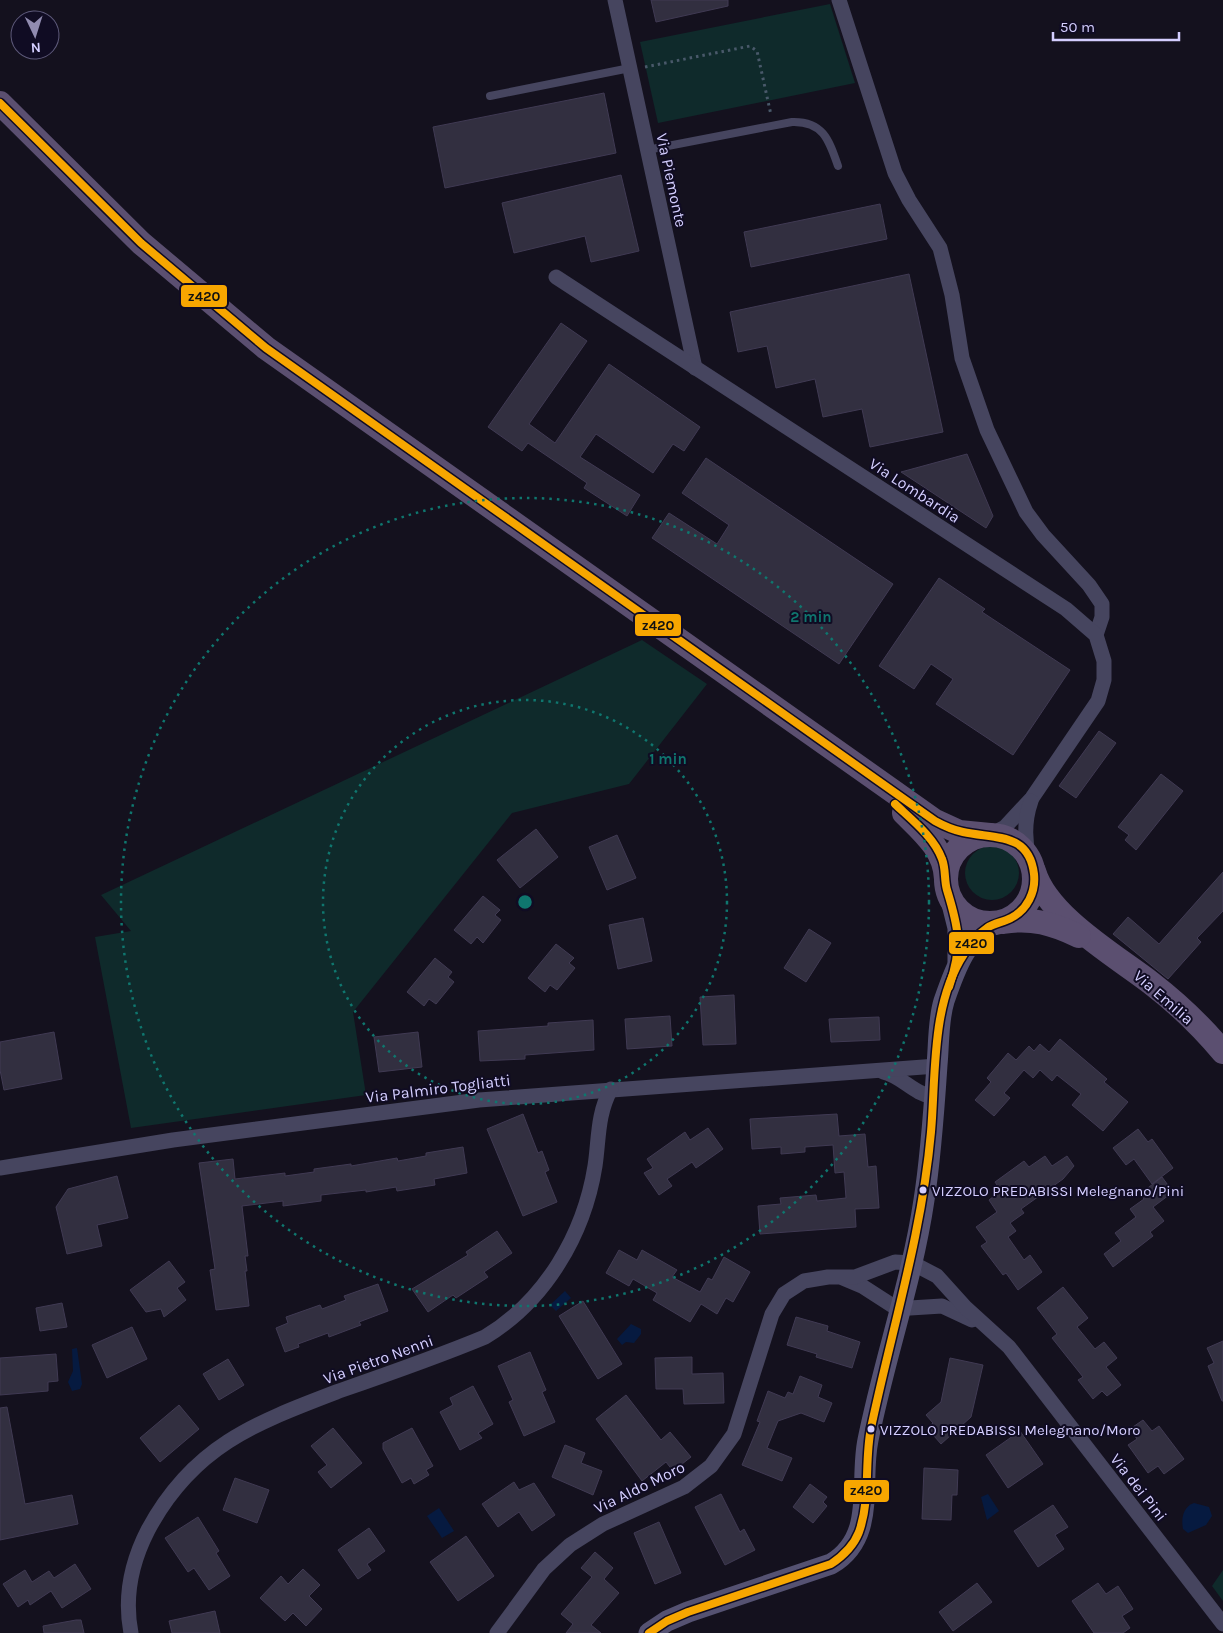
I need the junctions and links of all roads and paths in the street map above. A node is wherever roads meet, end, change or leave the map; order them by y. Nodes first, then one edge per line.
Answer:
1 (615, 0) edge
2 (838, 0) edge
3 (630, 69) junction
4 (490, 96) dead end
5 (0, 103) edge
6 (773, 125) junction
7 (648, 150) junction
8 (838, 166) dead end
9 (556, 277) dead end
10 (695, 368) junction
11 (1096, 634) junction
12 (861, 769) junction
13 (1032, 798) junction
14 (990, 835) junction
15 (1032, 864) junction
16 (948, 890) junction
17 (1000, 922) junction
18 (1101, 947) junction
19 (958, 962) junction
20 (1223, 1052) edge
21 (937, 1066) junction
22 (883, 1072) junction
23 (611, 1090) junction
24 (934, 1097) junction
25 (0, 1168) edge
26 (912, 1263) junction
27 (837, 1277) junction
28 (901, 1308) junction
29 (987, 1327) junction
30 (1223, 1624) edge
31 (131, 1633) edge
32 (497, 1633) edge
33 (650, 1633) edge

1 - 3 street, Via Piemonte
2 - 11 street
3 - 4 lane
3 - 6 path
3 - 7 street, Via Piemonte
5 - 12 main road
6 - 7 lane
6 - 8 lane
7 - 10 street, Via Piemonte
9 - 10 street, Via Lombardia
10 - 11 street, Via Lombardia
11 - 13 street
12 - 14 main road
12 - 16 main road
13 - 14 street
13 - 15 street
14 - 15 main road
14 - 16 main road
15 - 17 main road
15 - 18 main road, Via Emilia
16 - 17 main road
16 - 19 street
17 - 18 main road, Via Emilia
17 - 19 street
18 - 20 main road, Via Emilia
19 - 21 street
21 - 22 street, Via Palmiro Togliatti
21 - 24 street
22 - 23 street, Via Palmiro Togliatti
22 - 24 street
23 - 25 street, Via Palmiro Togliatti
23 - 31 street, Via Pietro Nenni
24 - 26 street
26 - 27 street, Via Aldo Moro
26 - 28 street
26 - 29 street, Via dei Pini
27 - 28 street, Via Aldo Moro
27 - 32 street, Via Aldo Moro
28 - 29 street, Via dei Pini
28 - 33 street
29 - 30 street, Via dei Pini

